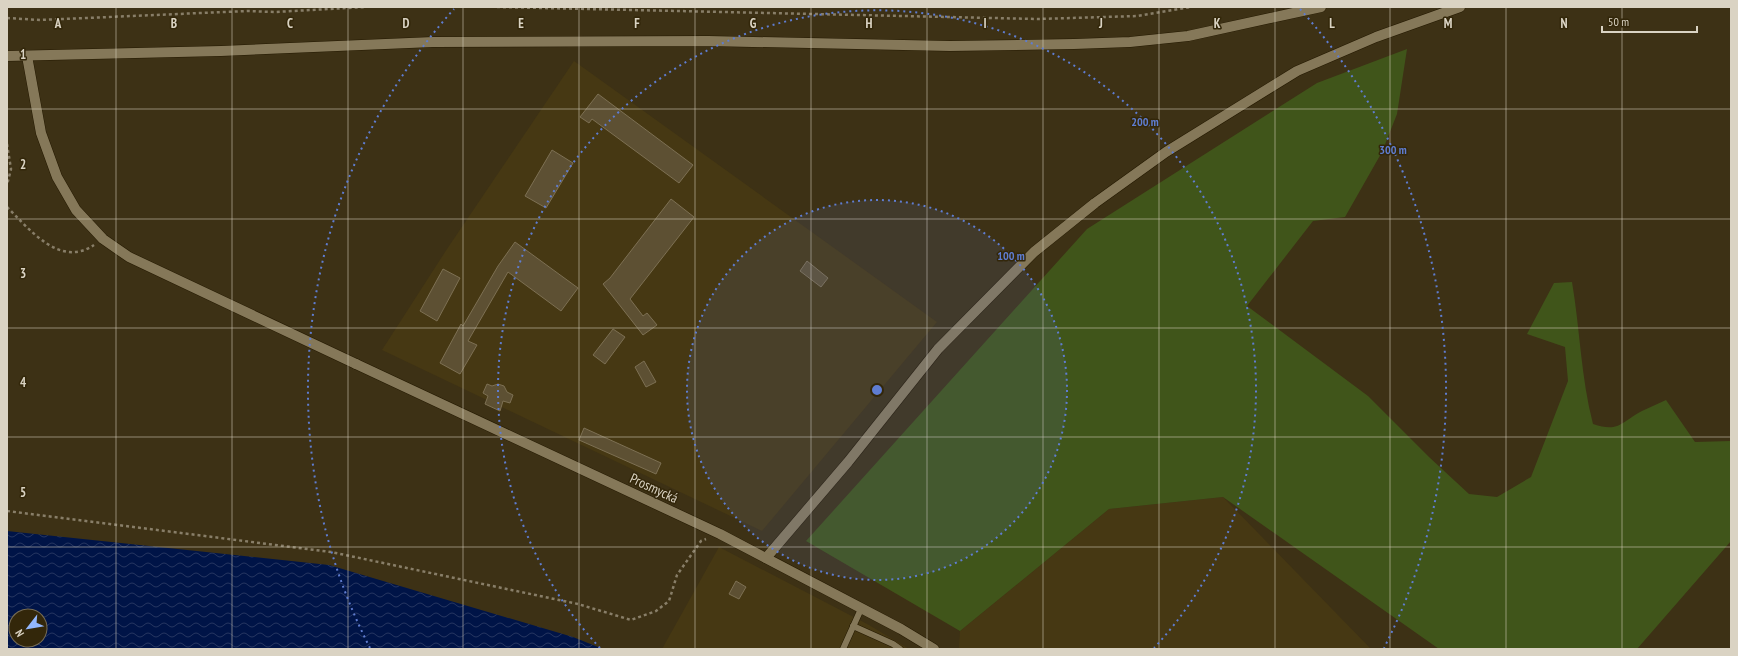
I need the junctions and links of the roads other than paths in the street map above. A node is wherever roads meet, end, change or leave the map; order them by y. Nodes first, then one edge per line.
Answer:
1 (1321, 7) edge
2 (1460, 7) edge
3 (7, 56) edge
4 (27, 56) junction
5 (766, 558) junction
6 (861, 609) junction
7 (853, 626) junction
8 (842, 649) edge
9 (900, 649) edge
10 (934, 649) edge

1 - 4 street
2 - 5 street
3 - 4 street
4 - 5 street, Prosmycká
5 - 6 street, Prosmycká
6 - 7 lane
6 - 10 street, Prosmycká
7 - 8 lane
7 - 9 lane

